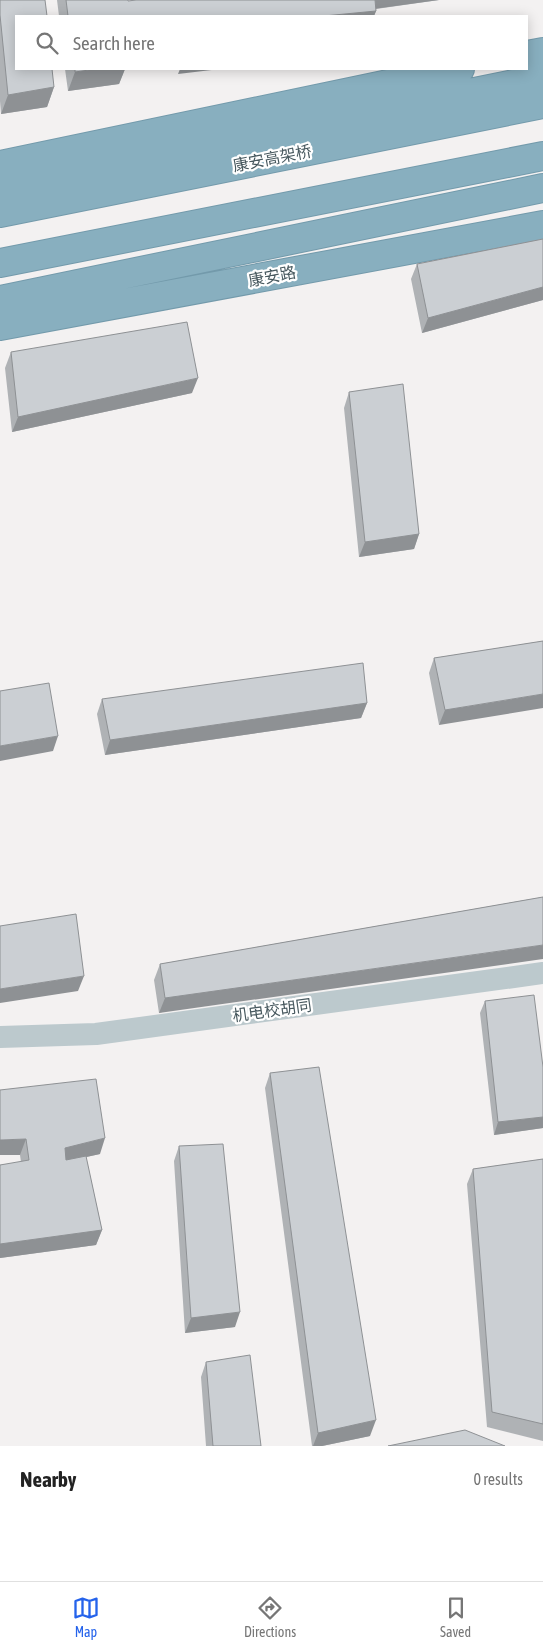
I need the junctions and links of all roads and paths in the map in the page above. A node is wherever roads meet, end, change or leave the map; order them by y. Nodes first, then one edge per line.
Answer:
1 (543, 52) edge
2 (528, 55) edge
3 (455, 70) edge
4 (543, 78) edge
5 (543, 104) edge
6 (543, 156) edge
7 (0, 165) edge
8 (0, 188) edge
9 (543, 188) edge
10 (0, 213) edge
11 (543, 225) edge
12 (0, 262) edge
13 (0, 300) edge
14 (0, 326) edge
15 (543, 973) edge
16 (0, 1038) edge

1 - 2 highway
3 - 7 highway
4 - 8 highway
5 - 10 highway, 康安高架桥
6 - 12 highway
9 - 13 highway
11 - 14 highway, 康安路
15 - 16 street, 机电校胡同

